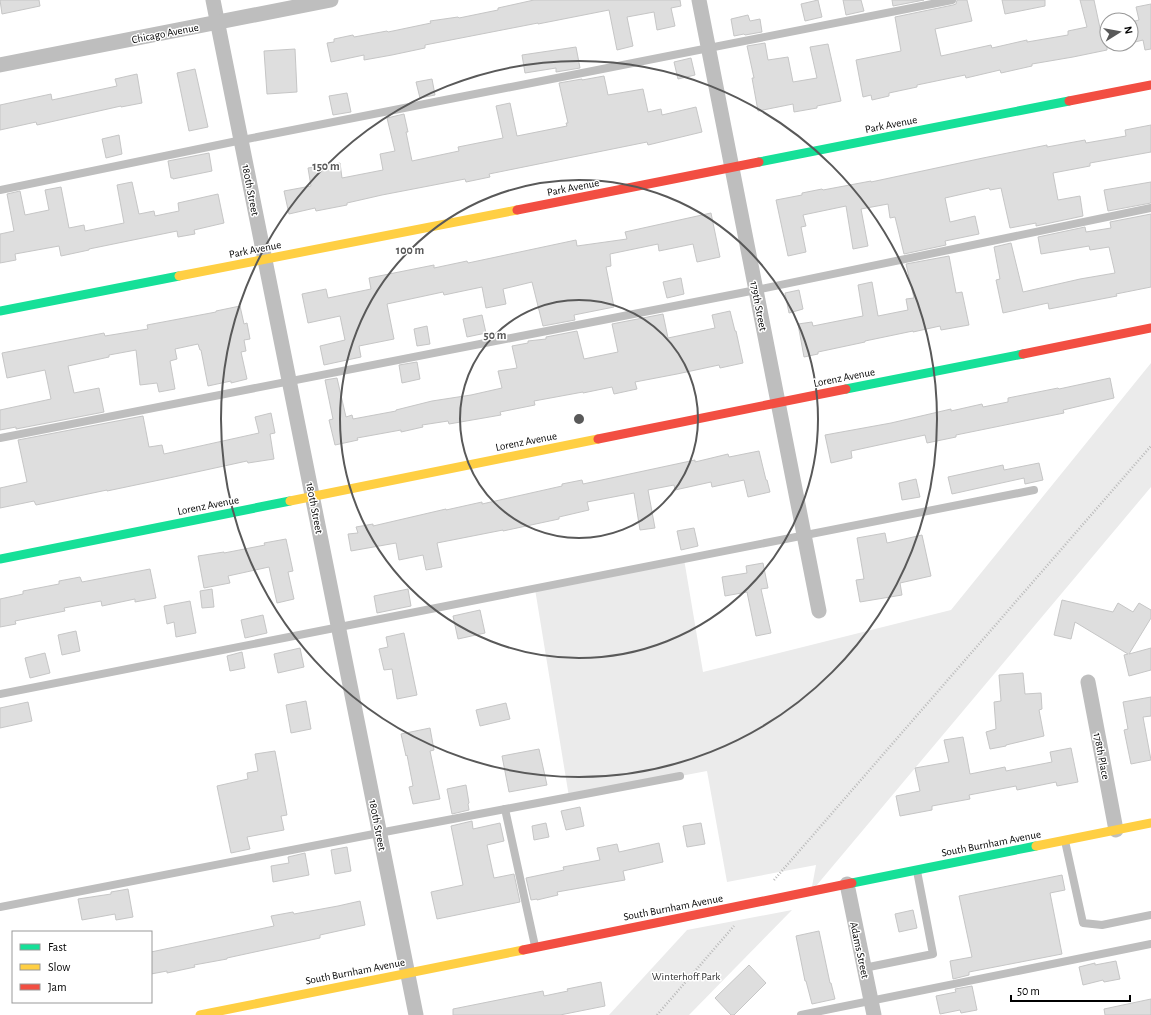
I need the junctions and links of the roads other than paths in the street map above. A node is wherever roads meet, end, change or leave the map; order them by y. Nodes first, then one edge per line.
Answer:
1 (213, 0) edge
2 (331, 0) edge
3 (699, 0) edge
4 (952, 0) edge
5 (218, 23) junction
6 (708, 49) junction
7 (0, 65) edge
8 (1151, 85) edge
9 (242, 140) junction
10 (732, 168) junction
11 (0, 190) edge
12 (1151, 208) edge
13 (265, 259) junction
14 (756, 290) junction
15 (0, 312) edge
16 (1151, 328) edge
17 (290, 381) junction
18 (778, 403) junction
19 (0, 438) edge
20 (1034, 490) dead end
21 (312, 496) junction
22 (804, 535) junction
23 (0, 559) edge
24 (819, 611) dead end
25 (339, 627) junction
26 (1088, 682) dead end
27 (0, 694) edge
28 (680, 776) dead end
29 (505, 809) junction
30 (1151, 824) edge
31 (1116, 830) junction
32 (379, 833) junction
33 (1065, 840) junction
34 (917, 870) junction
35 (847, 884) junction
36 (0, 907) edge
37 (1151, 915) edge
38 (1151, 944) edge
39 (536, 947) junction
40 (864, 968) junction
41 (408, 973) junction
42 (873, 1008) edge
43 (200, 1015) edge
44 (416, 1015) edge
45 (800, 1015) edge

1 - 5 street, 180th Street
2 - 5 street, Chicago Avenue
3 - 6 street, 179th Street
4 - 6 lane
5 - 7 street, Chicago Avenue
5 - 9 street, 180th Street
6 - 9 lane
6 - 10 street, 179th Street
8 - 10 street, Park Avenue
9 - 11 lane
9 - 13 street, 180th Street
10 - 13 street, Park Avenue
10 - 14 street, 179th Street
12 - 14 lane
13 - 15 street, Park Avenue
13 - 17 street, 180th Street
14 - 17 lane
14 - 18 street, 179th Street
16 - 18 street, Lorenz Avenue
17 - 19 lane
17 - 21 street, 180th Street
18 - 21 street, Lorenz Avenue
18 - 22 street, 179th Street
20 - 22 lane
21 - 23 street, Lorenz Avenue
21 - 25 street, 180th Street
22 - 24 street, 179th Street
22 - 25 lane
25 - 27 lane
25 - 32 street, 180th Street
26 - 31 street, 178th Place
28 - 29 lane
29 - 32 lane
29 - 39 lane
30 - 31 street, South Burnham Avenue
31 - 33 street, South Burnham Avenue
32 - 36 lane
32 - 41 street, 180th Street
33 - 34 street, South Burnham Avenue
33 - 37 lane
34 - 35 street, South Burnham Avenue
34 - 40 lane
35 - 39 street, South Burnham Avenue
35 - 40 street, Adams Street
38 - 42 lane
39 - 41 street, South Burnham Avenue
40 - 42 street, Adams Street
41 - 43 street, South Burnham Avenue
41 - 44 street, 180th Street
42 - 45 lane

